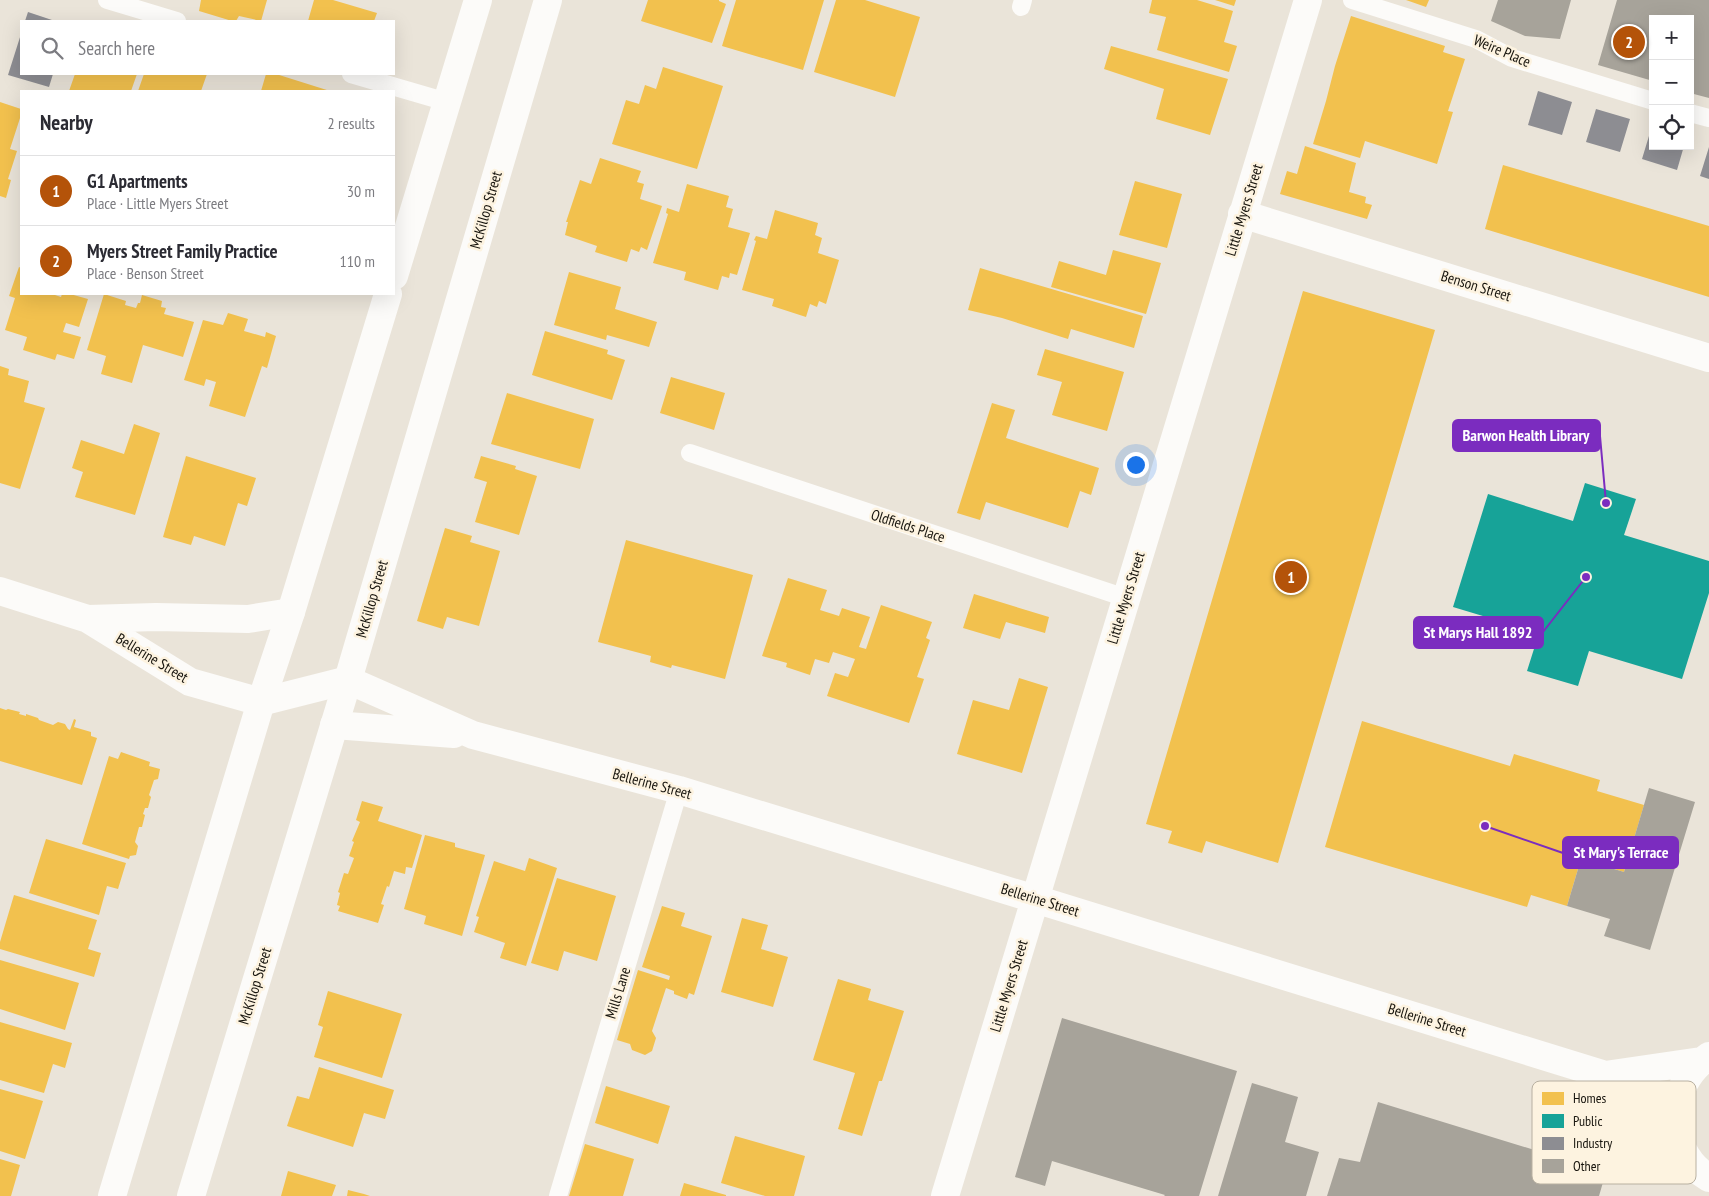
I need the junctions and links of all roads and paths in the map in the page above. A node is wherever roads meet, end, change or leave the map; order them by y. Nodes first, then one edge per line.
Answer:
1 (107, 0) edge
2 (478, 0) edge
3 (548, 0) edge
4 (1308, 0) edge
5 (1352, 0) edge
6 (174, 20) edge
7 (354, 75) edge
8 (1649, 100) edge
9 (446, 102) junction
10 (1694, 114) edge
11 (1709, 118) edge
12 (1242, 214) junction
13 (395, 273) edge
14 (388, 295) edge
15 (1709, 358) edge
16 (690, 453) dead end
17 (0, 590) edge
18 (1126, 598) junction
19 (291, 612) junction
20 (88, 619) junction
21 (348, 680) junction
22 (261, 702) junction
23 (334, 725) junction
24 (473, 735) junction
25 (679, 790) junction
26 (1035, 899) junction
27 (1705, 1058) edge
28 (1605, 1075) junction
29 (1613, 1081) edge
30 (1684, 1081) edge
31 (112, 1196) edge
32 (191, 1196) edge
33 (558, 1196) edge
34 (945, 1196) edge

1 - 6 lane
2 - 9 main road
3 - 21 main road, McKillop Street
4 - 12 main road, Little Myers Street
5 - 8 lane, Weire Place
7 - 9 lane
9 - 13 main road
10 - 11 lane
12 - 15 main road, Benson Street
12 - 18 main road, Little Myers Street
14 - 19 main road
16 - 18 lane, Oldfields Place
17 - 20 main road, Bellerine Street
18 - 26 main road, Little Myers Street
19 - 20 main road, Bellerine Street
19 - 22 main road
20 - 22 main road, Bellerine Street
21 - 22 main road, Bellerine Street
21 - 23 main road, McKillop Street
21 - 24 main road, Bellerine Street
22 - 31 main road
23 - 24 main road, Bellerine Street
23 - 32 main road, McKillop Street
24 - 25 main road, Bellerine Street
25 - 26 main road, Bellerine Street
25 - 33 lane, Mills Lane
26 - 28 main road, Bellerine Street
26 - 34 main road, Little Myers Street
27 - 28 main road, Bellerine Street
27 - 30 main road
28 - 29 main road, Bellerine Street

